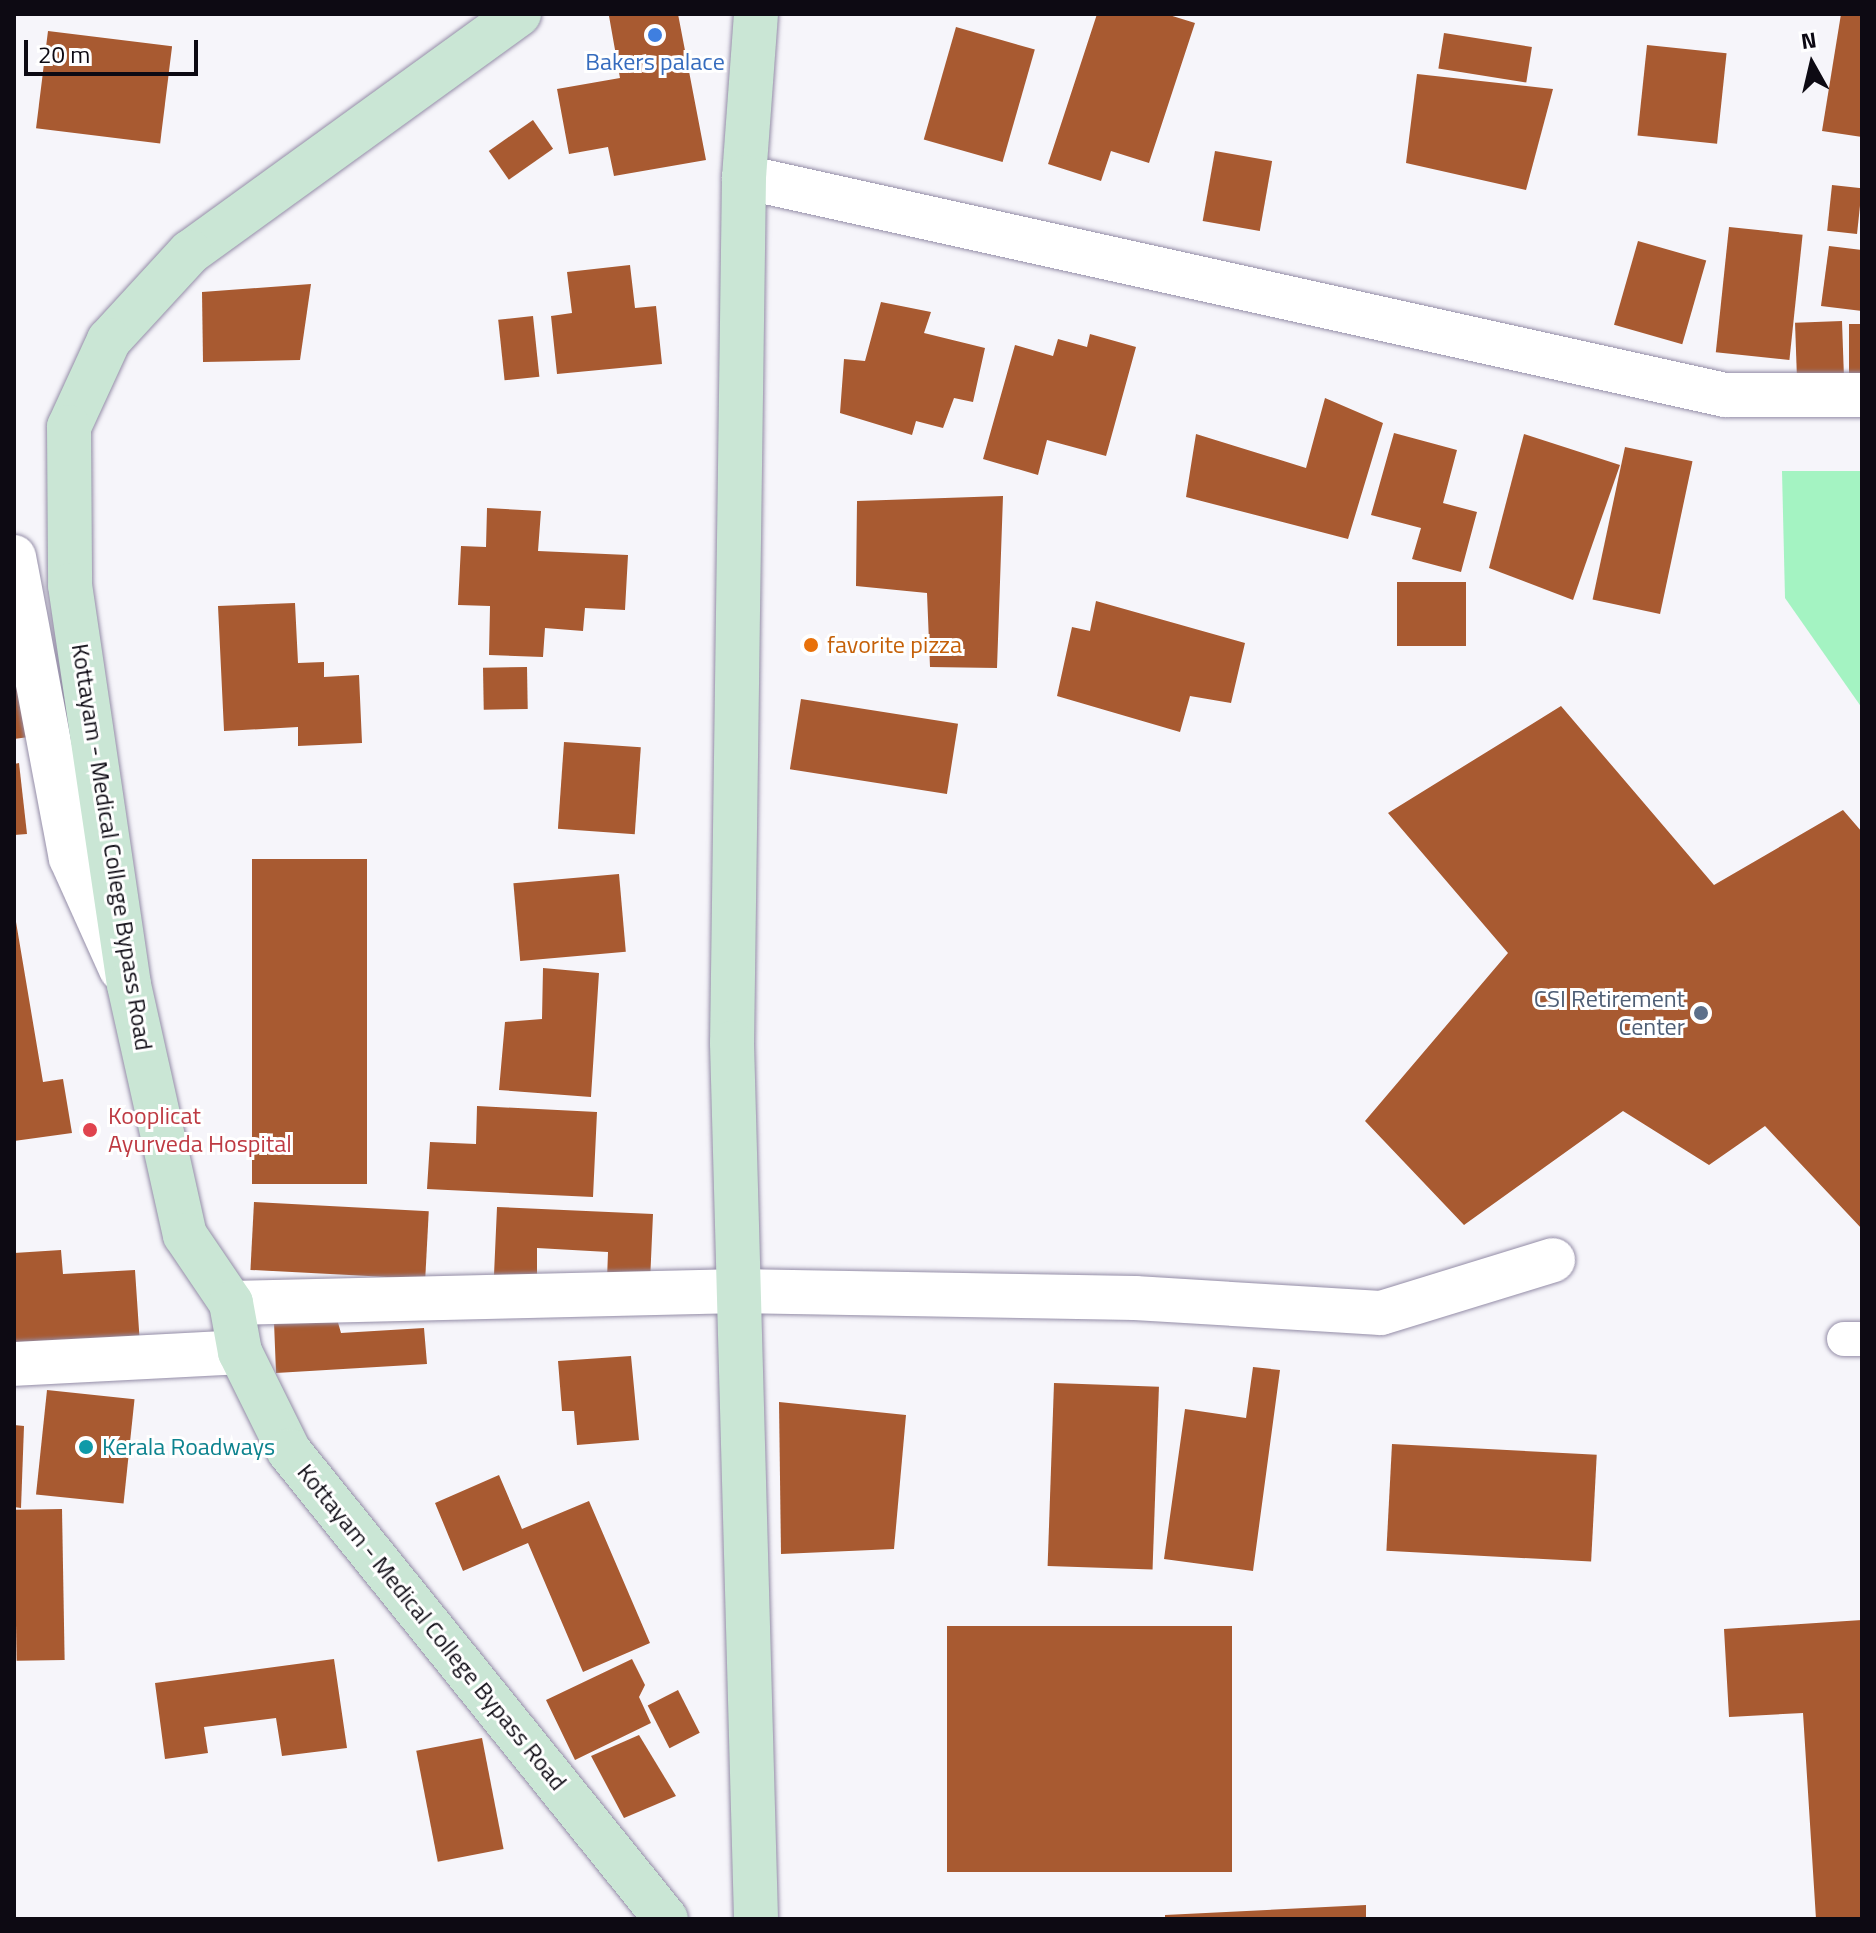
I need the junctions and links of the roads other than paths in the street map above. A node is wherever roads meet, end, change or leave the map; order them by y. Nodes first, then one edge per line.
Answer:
1 (519, 14) edge
2 (756, 14) edge
3 (744, 177) junction
4 (1862, 395) edge
5 (14, 557) edge
6 (129, 985) junction
7 (1553, 1260) dead end
8 (735, 1291) junction
9 (231, 1303) junction
10 (240, 1352) junction
11 (14, 1364) edge
12 (666, 1919) edge
13 (756, 1919) edge

1 - 6 main road, Kottayam - Medical College Bypass Road
2 - 3 main road
3 - 4 street
3 - 8 main road
5 - 6 street
6 - 9 main road, Kottayam - Medical College Bypass Road
7 - 8 street
8 - 9 street
8 - 13 main road
9 - 10 main road, Kottayam - Medical College Bypass Road
10 - 11 street
10 - 12 main road, Kottayam - Medical College Bypass Road

